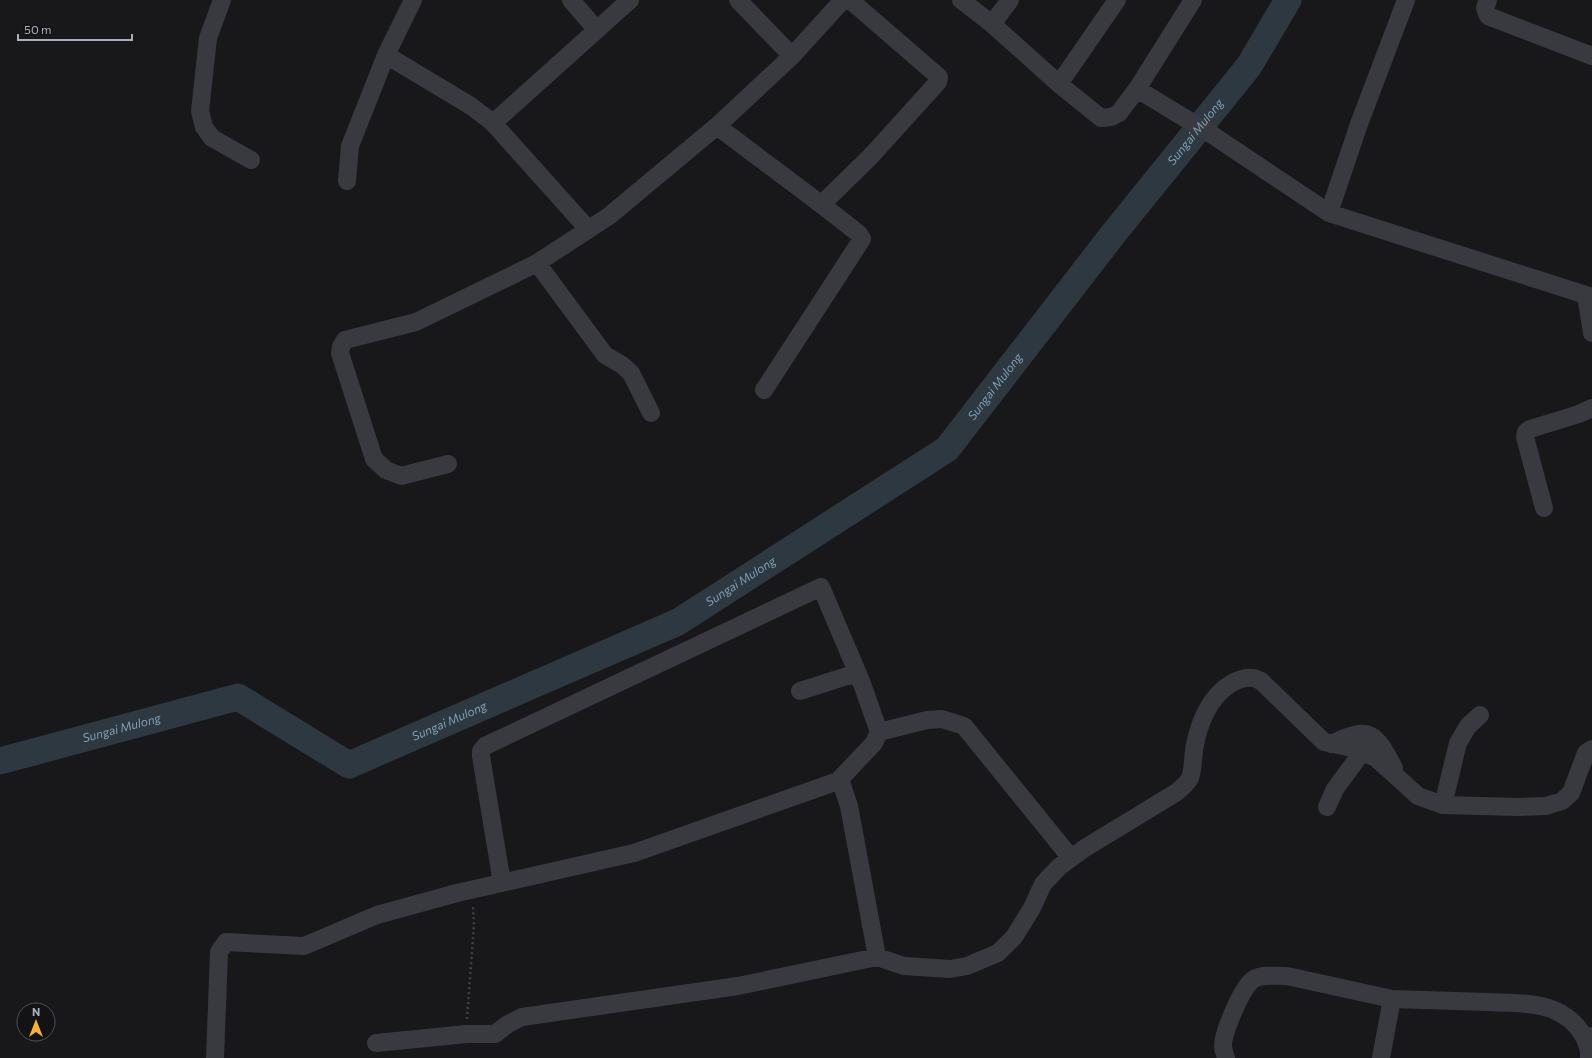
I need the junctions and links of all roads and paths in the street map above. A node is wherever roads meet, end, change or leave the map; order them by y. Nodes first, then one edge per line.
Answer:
1 (222, 0) edge
2 (413, 0) edge
3 (571, 0) edge
4 (630, 0) edge
5 (738, 0) edge
6 (843, 0) edge
7 (850, 0) edge
8 (961, 0) edge
9 (1010, 0) edge
10 (1117, 0) edge
11 (1193, 0) edge
12 (1406, 0) edge
13 (1488, 0) edge
14 (992, 24) junction
15 (596, 29) junction
16 (386, 55) junction
17 (792, 56) junction
18 (1592, 56) edge
19 (1059, 84) junction
20 (1144, 93) junction
21 (493, 123) junction
22 (717, 126) junction
23 (251, 160) dead end
24 (347, 181) dead end
25 (822, 204) junction
26 (1329, 213) junction
27 (588, 229) junction
28 (537, 263) junction
29 (1589, 296) edge
30 (1592, 333) edge
31 (764, 390) dead end
32 (1592, 408) edge
33 (651, 413) dead end
34 (448, 464) dead end
35 (1544, 508) dead end
36 (861, 681) junction
37 (800, 691) dead end
38 (1480, 715) dead end
39 (879, 732) junction
40 (1331, 744) junction
41 (1592, 749) edge
42 (1363, 751) junction
43 (1398, 777) junction
44 (838, 781) junction
45 (1442, 805) junction
46 (1327, 807) dead end
47 (1070, 858) junction
48 (502, 883) junction
49 (472, 890) junction
50 (877, 957) junction
51 (1392, 998) junction
52 (467, 1034) junction
53 (1588, 1038) edge
54 (376, 1042) dead end
55 (215, 1058) edge
56 (1226, 1058) edge
57 (1381, 1058) edge
58 (1589, 1058) edge

1 - 23 street
2 - 16 street
3 - 15 street
4 - 15 street
5 - 17 street
6 - 17 street
7 - 25 street
8 - 14 street
9 - 14 street
10 - 19 street
11 - 20 street
12 - 26 street
13 - 18 street
14 - 19 street
15 - 21 street
16 - 21 street
16 - 24 street
17 - 22 street
19 - 20 street
20 - 26 street
21 - 27 street
22 - 25 street
22 - 27 street
25 - 31 street
26 - 29 street
27 - 28 street
28 - 33 street
28 - 34 street
29 - 30 street
32 - 35 street
36 - 37 street
36 - 39 street
36 - 48 street
38 - 45 street
39 - 44 street
39 - 47 street
40 - 42 street
40 - 43 street
40 - 47 street
41 - 45 street
42 - 43 street
42 - 46 street
43 - 45 street
44 - 48 street
44 - 50 street
47 - 50 street
48 - 49 street
49 - 52 path
49 - 55 street
50 - 52 street
51 - 53 street
51 - 56 street
51 - 57 street
52 - 54 street
53 - 58 street

